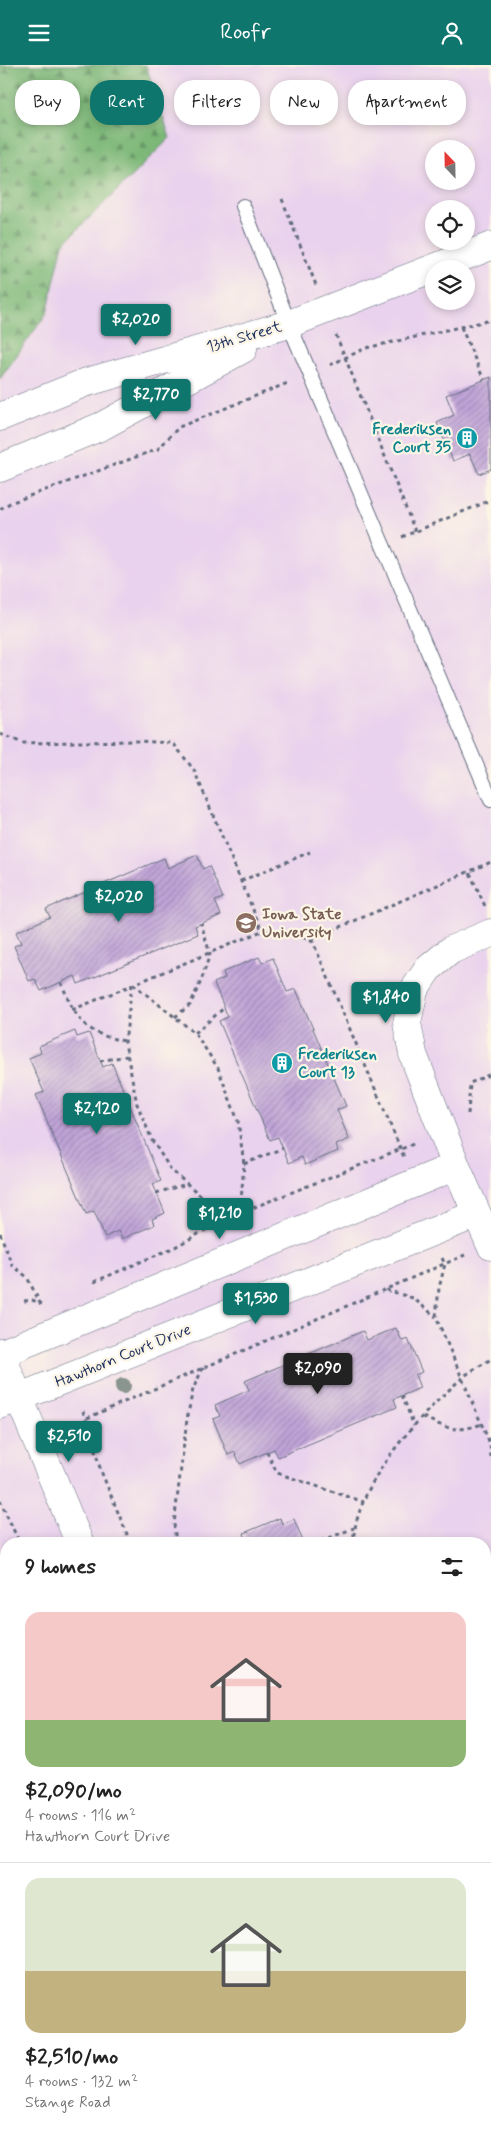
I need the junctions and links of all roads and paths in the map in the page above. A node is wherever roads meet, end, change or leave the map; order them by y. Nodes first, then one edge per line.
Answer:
1 (282, 199) dead end
2 (243, 206) dead end
3 (491, 245) edge
4 (326, 310) junction
5 (491, 320) edge
6 (289, 324) junction
7 (460, 327) junction
8 (345, 358) junction
9 (310, 374) junction
10 (484, 379) dead end
11 (0, 417) edge
12 (0, 468) edge
13 (491, 499) edge
14 (0, 509) edge
15 (415, 531) junction
16 (383, 545) junction
17 (0, 733) edge
18 (491, 800) edge
19 (310, 852) dead end
20 (491, 862) edge
21 (470, 873) junction
22 (241, 881) junction
23 (201, 923) dead end
24 (489, 923) edge
25 (262, 931) junction
26 (310, 941) junction
27 (210, 954) junction
28 (61, 983) dead end
29 (132, 984) junction
30 (224, 1008) dead end
31 (72, 1010) junction
32 (175, 1017) junction
33 (195, 1033) junction
34 (125, 1041) junction
35 (127, 1056) junction
36 (100, 1061) dead end
37 (491, 1074) edge
38 (443, 1133) junction
39 (283, 1148) dead end
40 (400, 1148) junction
41 (244, 1164) junction
42 (456, 1166) junction
43 (415, 1182) junction
44 (187, 1184) junction
45 (156, 1193) dead end
46 (240, 1213) junction
47 (477, 1213) junction
48 (227, 1218) junction
49 (433, 1231) junction
50 (0, 1233) edge
51 (490, 1245) edge
52 (445, 1264) junction
53 (85, 1285) dead end
54 (385, 1290) junction
55 (24, 1301) dead end
56 (49, 1301) dead end
57 (40, 1305) junction
58 (42, 1311) dead end
59 (436, 1317) junction
60 (0, 1353) edge
61 (491, 1359) edge
62 (204, 1368) junction
63 (463, 1377) junction
64 (402, 1395) dead end
65 (10, 1402) edge
66 (83, 1411) dead end
67 (423, 1417) junction
68 (87, 1418) junction
69 (482, 1424) junction
70 (414, 1426) junction
71 (490, 1444) edge
72 (267, 1453) dead end
73 (491, 1457) edge
74 (0, 1500) edge
75 (364, 1502) junction
76 (354, 1528) junction
77 (17, 1537) edge
78 (77, 1537) edge
79 (128, 1537) edge
80 (175, 1537) edge
81 (332, 1537) edge
82 (353, 1537) edge

1 - 4 path
2 - 6 lane
3 - 4 street, 13th Street
4 - 6 street, 13th Street
4 - 8 path
5 - 7 path
6 - 9 lane
6 - 11 street, 13th Street
6 - 12 street, 13th Street
7 - 8 path
7 - 10 path
8 - 9 path
8 - 15 path
9 - 14 path
9 - 16 lane
13 - 15 path
15 - 16 path
16 - 18 lane
17 - 22 path
19 - 22 path
20 - 21 path
21 - 24 path
21 - 26 path
22 - 25 path
23 - 27 path
24 - 38 street
25 - 26 path
25 - 27 path
26 - 40 path
27 - 29 path
27 - 32 path
28 - 31 path
29 - 31 path
29 - 32 path
29 - 34 path
30 - 33 path
31 - 34 path
32 - 33 path
33 - 41 path
34 - 35 path
35 - 36 path
35 - 44 path
37 - 38 path
38 - 40 path
38 - 42 street
39 - 41 path
40 - 43 path
40 - 46 path
41 - 46 path
42 - 43 street
42 - 47 street
43 - 60 street
44 - 45 path
44 - 48 path
46 - 48 path
47 - 49 street, Hawthorn Court Drive
47 - 51 street
48 - 53 path
49 - 52 path
49 - 65 street, Hawthorn Court Drive
50 - 57 path
51 - 52 path
52 - 54 path
52 - 59 path
54 - 59 path
54 - 62 path
55 - 57 path
56 - 57 path
57 - 58 path
59 - 63 path
60 - 65 street
61 - 63 path
62 - 68 path
62 - 80 path
63 - 67 path
63 - 69 path
64 - 70 path
65 - 78 street
66 - 68 path
67 - 69 path
67 - 70 path
68 - 79 path
69 - 71 path
70 - 75 path
71 - 73 path
72 - 75 path
74 - 77 path
75 - 76 path
76 - 81 path
76 - 82 path

